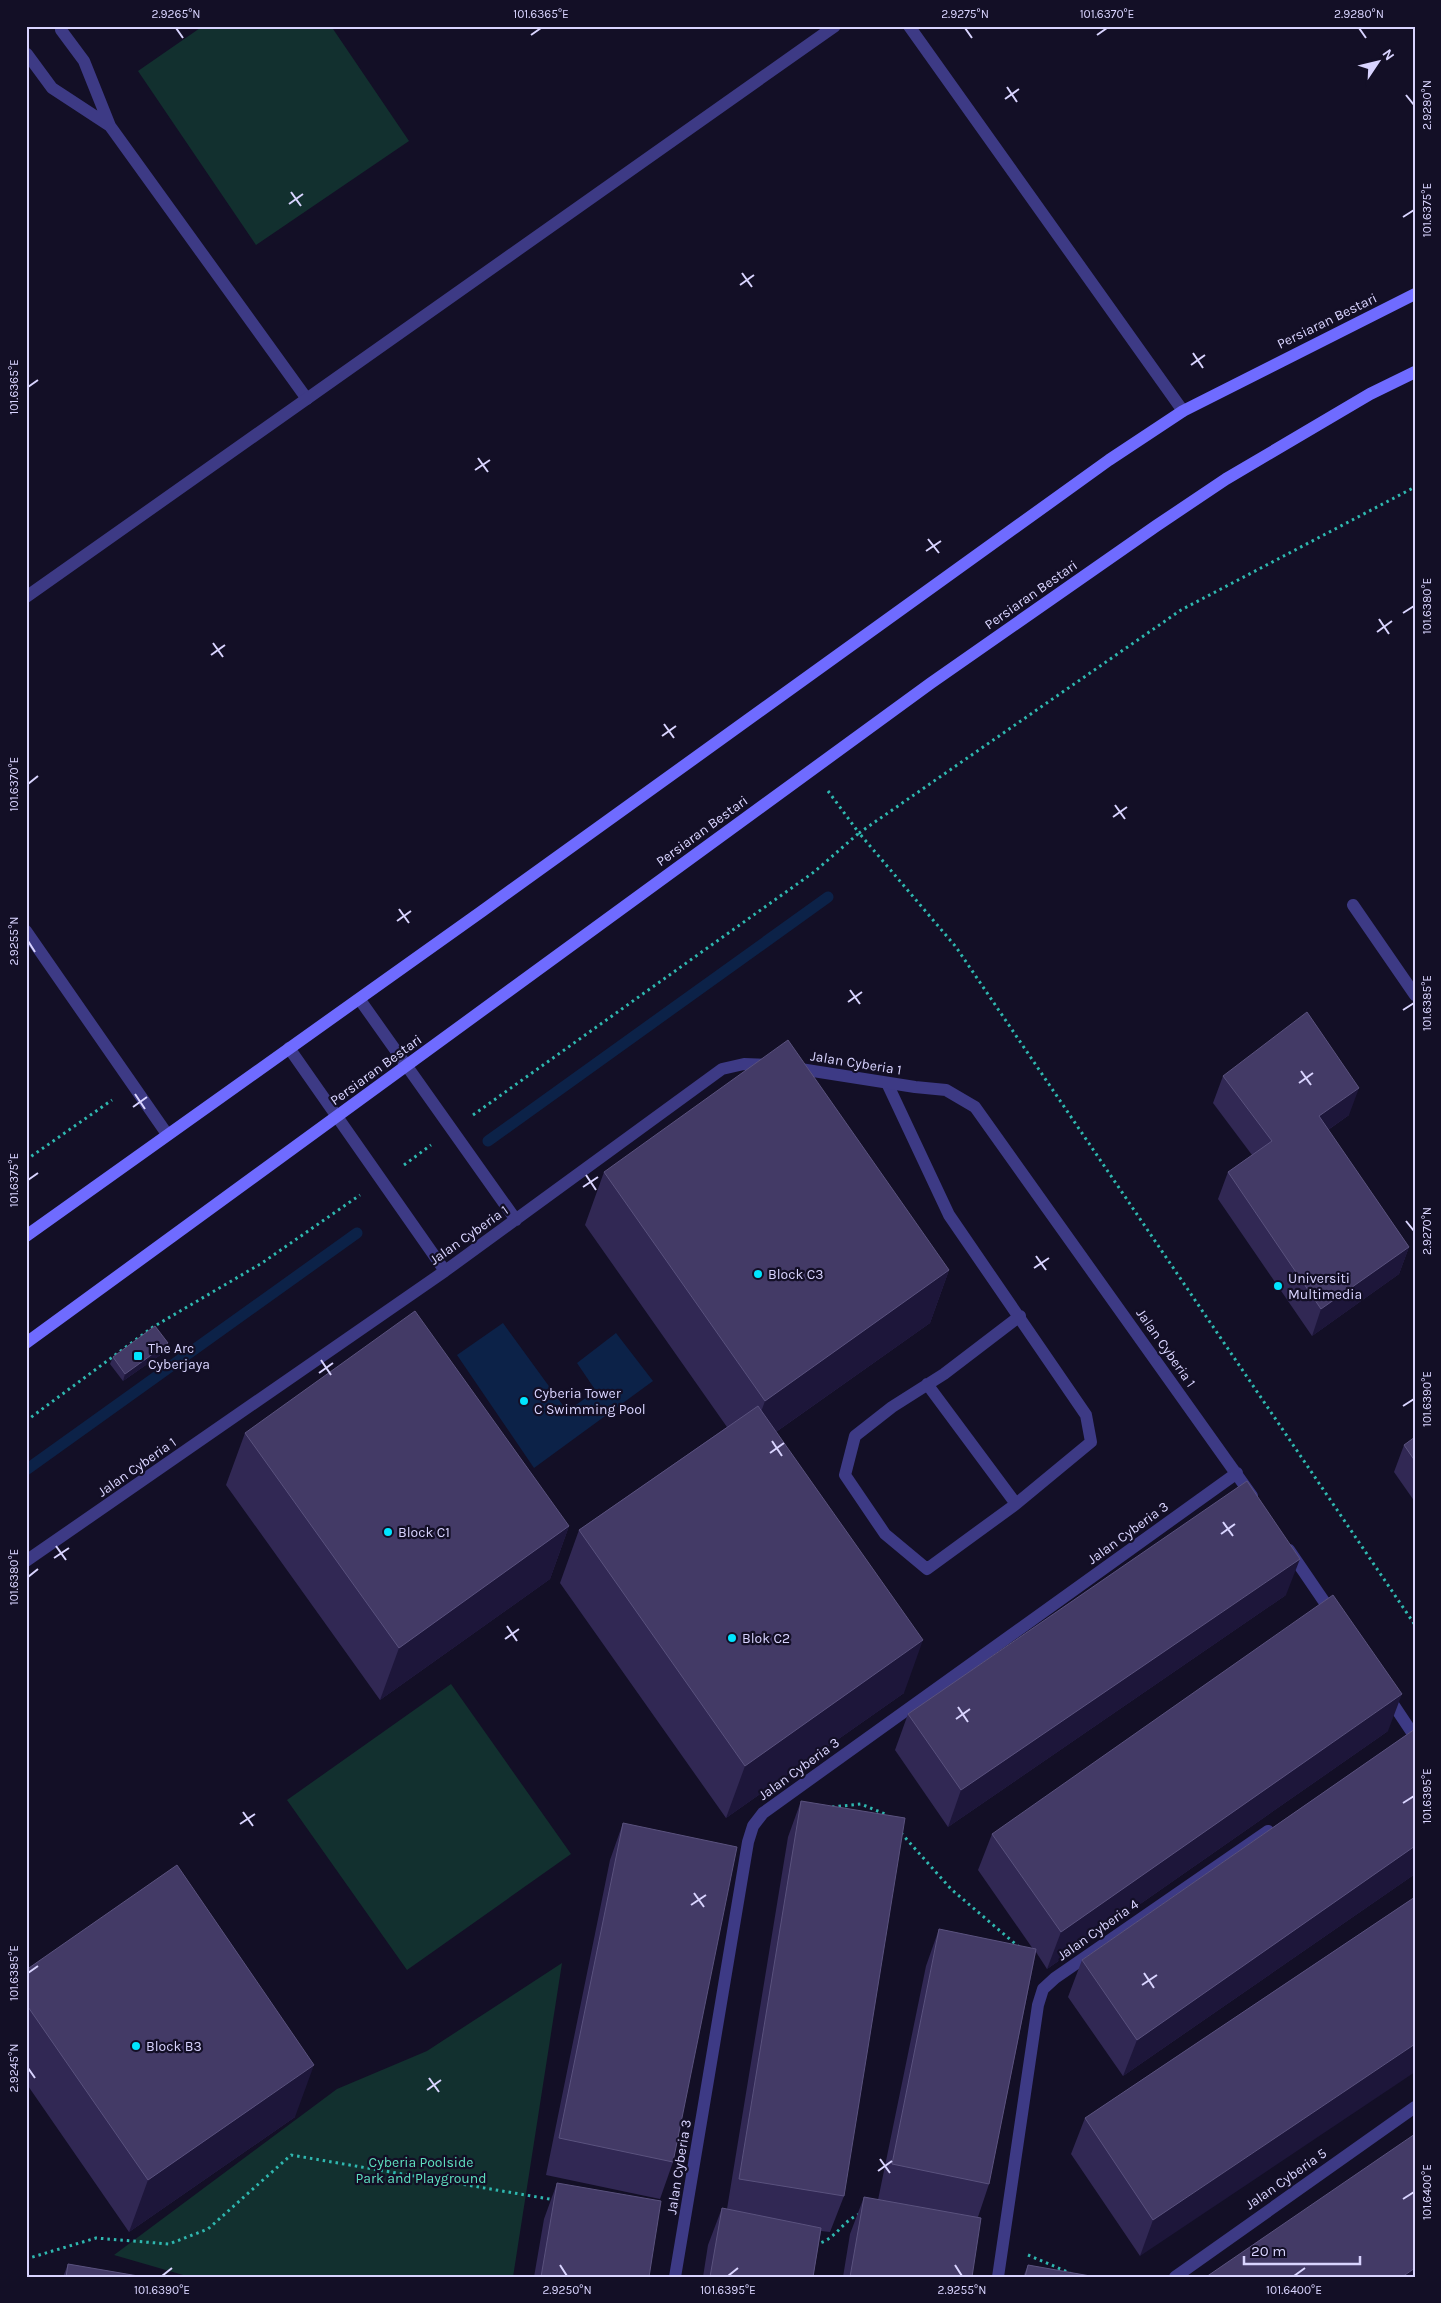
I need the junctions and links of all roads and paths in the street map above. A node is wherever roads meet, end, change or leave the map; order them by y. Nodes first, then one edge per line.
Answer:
1 (835, 26) edge
2 (909, 26) edge
3 (61, 30) dead end
4 (27, 54) edge
5 (110, 126) junction
6 (1415, 294) edge
7 (1415, 372) edge
8 (307, 400) junction
9 (1183, 411) junction
10 (1415, 487) edge
11 (26, 597) edge
12 (812, 770) junction
13 (1353, 905) dead end
14 (26, 931) edge
15 (1415, 995) edge
16 (360, 1000) junction
17 (289, 1048) junction
18 (408, 1066) junction
19 (887, 1083) junction
20 (133, 1086) junction
21 (337, 1116) junction
22 (168, 1134) junction
23 (26, 1160) edge
24 (382, 1180) junction
25 (516, 1220) junction
26 (26, 1236) edge
27 (445, 1271) junction
28 (1020, 1316) junction
29 (26, 1343) edge
30 (928, 1384) junction
31 (26, 1421) edge
32 (1236, 1473) junction
33 (1016, 1504) junction
34 (1258, 1505) edge
35 (1280, 1538) edge
36 (26, 1562) edge
37 (1340, 1627) edge
38 (1379, 1683) edge
39 (1410, 1735) edge
40 (822, 1808) edge
41 (891, 1821) edge
42 (1282, 1822) edge
43 (896, 1828) edge
44 (1055, 1978) junction
45 (1415, 2107) edge
46 (557, 2200) edge
47 (864, 2212) edge
48 (812, 2244) edge
49 (1004, 2246) junction
50 (26, 2259) edge
51 (1072, 2273) edge
52 (675, 2277) edge
53 (998, 2277) edge
54 (1175, 2277) edge

1 - 8 street
2 - 9 street
3 - 5 street
4 - 5 street
5 - 8 street
6 - 9 main road, Persiaran Bestari
7 - 12 main road, Persiaran Bestari
8 - 11 street
9 - 16 main road, Persiaran Bestari
10 - 12 path
12 - 18 main road, Persiaran Bestari
13 - 15 street
14 - 20 street
16 - 17 main road, Persiaran Bestari
16 - 18 street
17 - 21 street
17 - 22 main road, Persiaran Bestari
18 - 21 main road, Persiaran Bestari
18 - 25 street
19 - 25 street, Jalan Cyberia 1
19 - 28 street
19 - 32 street, Jalan Cyberia 1
20 - 22 street
20 - 23 path
21 - 24 street
21 - 29 main road, Persiaran Bestari
22 - 26 main road, Persiaran Bestari
24 - 27 street
24 - 31 path
25 - 27 street, Jalan Cyberia 1
27 - 36 street, Jalan Cyberia 1
28 - 30 street
28 - 33 street
30 - 33 street
30 - 33 street
32 - 34 street, Jalan Cyberia 1
32 - 52 street, Jalan Cyberia 3
35 - 37 street
38 - 39 street
40 - 41 path
42 - 44 street, Jalan Cyberia 4
43 - 44 path
44 - 49 street, Jalan Cyberia 4
45 - 54 street, Jalan Cyberia 5
46 - 50 path
47 - 48 path
49 - 51 path
49 - 53 street, Jalan Cyberia 4

